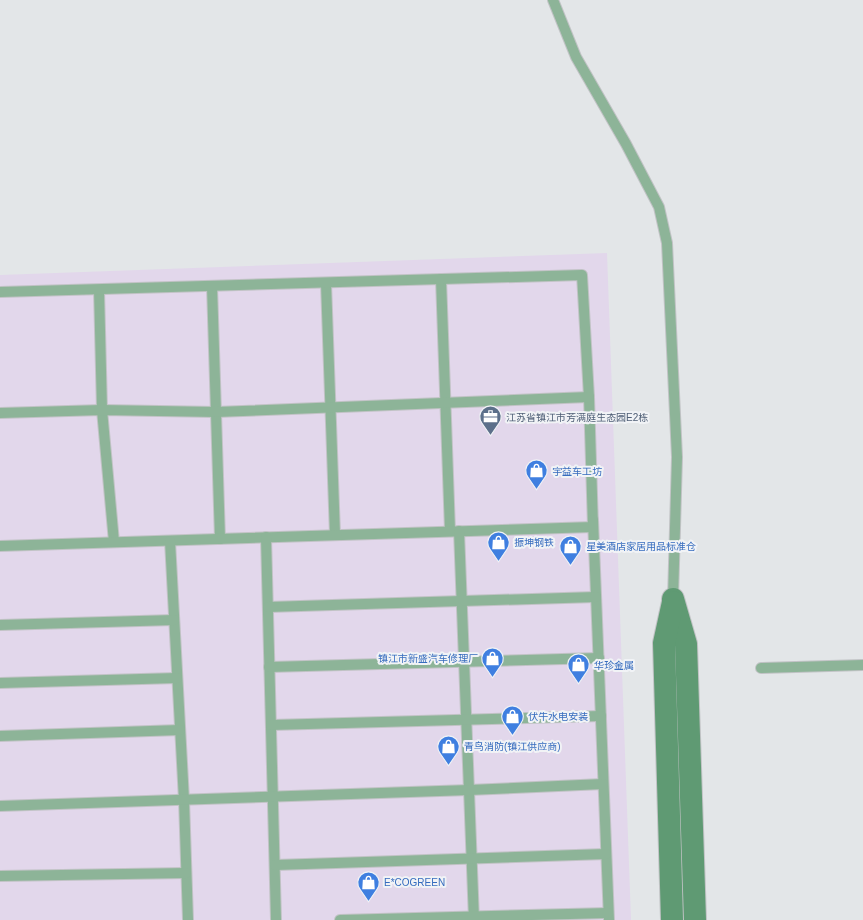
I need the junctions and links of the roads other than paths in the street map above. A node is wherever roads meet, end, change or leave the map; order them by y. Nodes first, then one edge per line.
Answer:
1 (553, 0) edge
2 (441, 279) junction
3 (326, 283) junction
4 (212, 286) junction
5 (100, 290) junction
6 (0, 292) edge
7 (589, 397) junction
8 (445, 403) junction
9 (330, 407) junction
10 (102, 410) junction
11 (0, 412) edge
12 (216, 412) junction
13 (593, 514) junction
14 (454, 531) junction
15 (335, 535) junction
16 (266, 537) junction
17 (220, 539) junction
18 (170, 541) junction
19 (114, 542) junction
20 (0, 546) edge
21 (596, 597) junction
22 (673, 599) junction
23 (462, 601) junction
24 (268, 607) junction
25 (174, 620) junction
26 (0, 625) edge
27 (599, 658) junction
28 (464, 662) junction
29 (863, 665) edge
30 (269, 667) junction
31 (761, 668) dead end
32 (177, 678) junction
33 (0, 683) edge
34 (601, 716) junction
35 (466, 720) junction
36 (271, 725) junction
37 (180, 730) junction
38 (0, 736) edge
39 (604, 784) junction
40 (469, 790) junction
41 (273, 797) junction
42 (184, 800) junction
43 (0, 806) edge
44 (606, 854) junction
45 (472, 859) junction
46 (275, 865) junction
47 (186, 873) junction
48 (0, 876) edge
49 (609, 916) edge
50 (474, 918) edge
51 (188, 920) edge
52 (276, 920) edge
53 (340, 920) edge
54 (672, 920) edge
55 (695, 920) edge

1 - 22 lane
2 - 3 lane
2 - 7 lane
2 - 8 lane
3 - 4 lane
3 - 9 lane
4 - 5 lane
4 - 12 lane
5 - 6 lane
5 - 10 lane
7 - 8 lane
7 - 13 lane
8 - 9 lane
8 - 14 lane
9 - 12 lane
9 - 15 lane
10 - 11 lane
10 - 12 lane
10 - 19 lane
12 - 17 lane
13 - 14 lane
13 - 21 lane
14 - 15 lane
14 - 23 lane
15 - 16 lane
16 - 17 lane
16 - 24 lane
17 - 18 lane
18 - 19 lane
18 - 25 lane
19 - 20 lane
21 - 23 lane
21 - 27 lane
22 - 54 street
22 - 55 street
23 - 24 lane
23 - 28 lane
24 - 30 lane
25 - 26 lane
25 - 32 lane
27 - 28 lane
27 - 34 lane
28 - 30 lane
28 - 35 lane
29 - 31 lane
30 - 36 lane
32 - 33 lane
32 - 37 lane
34 - 35 lane
34 - 39 lane
35 - 36 lane
35 - 40 lane
36 - 41 lane
37 - 38 lane
37 - 42 lane
39 - 40 lane
39 - 44 lane
40 - 41 lane
40 - 45 lane
41 - 42 lane
41 - 46 lane
42 - 43 lane
42 - 47 lane
44 - 45 lane
44 - 49 lane
45 - 46 lane
45 - 50 lane
46 - 52 lane
47 - 48 lane
47 - 51 lane
49 - 50 lane
50 - 53 lane

